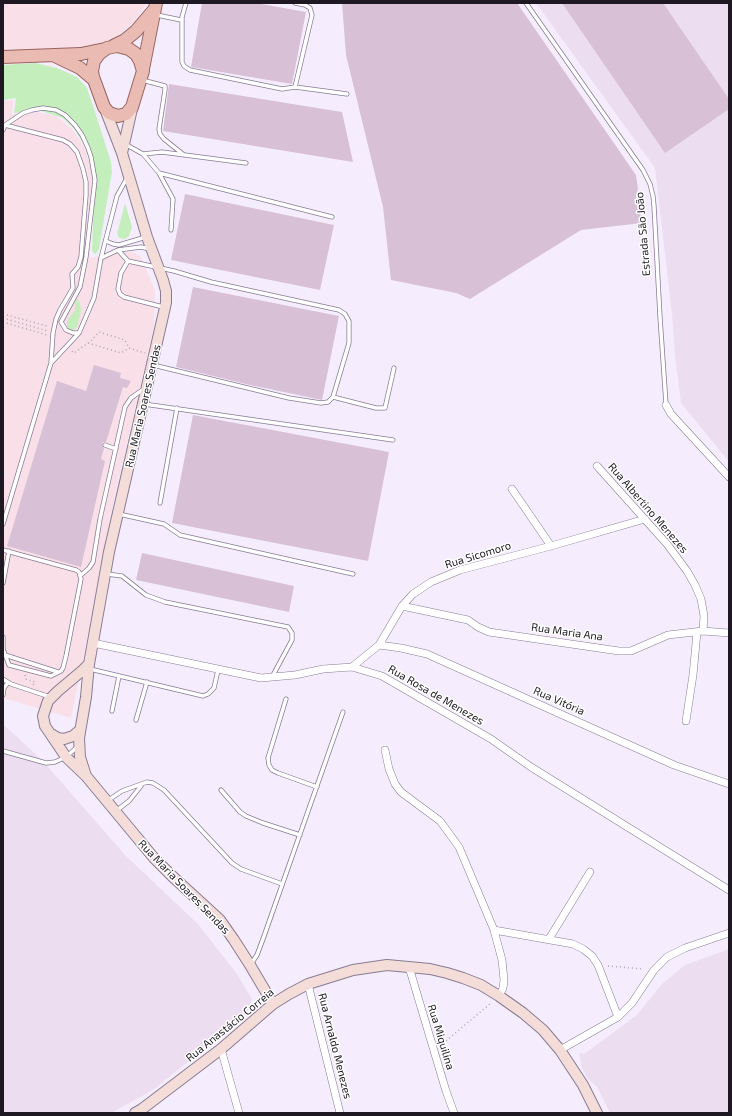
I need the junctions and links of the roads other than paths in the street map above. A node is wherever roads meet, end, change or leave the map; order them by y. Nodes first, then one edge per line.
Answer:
1 (186, 3) edge
2 (295, 3) edge
3 (526, 3) edge
4 (155, 9) edge
5 (181, 20) junction
6 (109, 48) junction
7 (54, 56) junction
8 (3, 57) edge
9 (142, 78) junction
10 (93, 79) junction
11 (294, 87) junction
12 (347, 94) dead end
13 (132, 109) junction
14 (105, 110) junction
15 (5, 125) junction
16 (3, 130) edge
17 (123, 148) junction
18 (143, 154) junction
19 (184, 155) junction
20 (246, 162) dead end
21 (159, 173) junction
22 (129, 176) junction
23 (332, 216) dead end
24 (171, 230) dead end
25 (147, 236) junction
26 (106, 241) junction
27 (151, 249) junction
28 (118, 250) junction
29 (102, 258) junction
30 (128, 261) junction
31 (158, 268) junction
32 (166, 308) junction
33 (79, 333) junction
34 (153, 360) junction
35 (51, 363) junction
36 (394, 368) dead end
37 (147, 386) junction
38 (333, 397) junction
39 (143, 404) junction
40 (666, 405) joint
41 (177, 408) junction
42 (393, 440) dead end
43 (105, 445) dead end
44 (116, 449) junction
45 (597, 466) dead end
46 (729, 477) edge
47 (512, 489) dead end
48 (160, 503) dead end
49 (118, 514) junction
50 (645, 519) junction
51 (3, 524) edge
52 (551, 546) junction
53 (3, 550) edge
54 (9, 551) junction
55 (105, 574) junction
56 (353, 574) dead end
57 (80, 576) junction
58 (3, 583) edge
59 (402, 606) junction
60 (700, 631) junction
61 (729, 633) edge
62 (3, 637) edge
63 (93, 643) junction
64 (379, 645) junction
65 (4, 655) junction
66 (89, 666) junction
67 (352, 667) junction
68 (218, 670) junction
69 (58, 672) junction
70 (119, 676) junction
71 (3, 678) edge
72 (271, 678) junction
73 (146, 682) junction
74 (7, 684) edge
75 (62, 687) junction
76 (51, 697) junction
77 (4, 698) edge
78 (86, 698) junction
79 (286, 699) dead end
80 (112, 711) dead end
81 (343, 712) dead end
82 (136, 720) dead end
83 (686, 721) dead end
84 (80, 730) junction
85 (49, 733) junction
86 (79, 745) junction
87 (385, 750) dead end
88 (3, 751) edge
89 (66, 757) junction
90 (86, 776) junction
91 (729, 784) edge
92 (142, 785) junction
93 (316, 787) junction
94 (221, 790) dead end
95 (107, 802) junction
96 (115, 811) junction
97 (300, 835) junction
98 (590, 872) dead end
99 (282, 884) junction
100 (729, 890) edge
101 (494, 930) junction
102 (729, 933) edge
103 (549, 939) junction
104 (250, 965) junction
105 (409, 967) junction
106 (308, 984) junction
107 (499, 996) junction
108 (272, 1004) junction
109 (618, 1017) junction
110 (221, 1049) junction
111 (560, 1050) junction
112 (139, 1112) edge
113 (239, 1113) edge
114 (340, 1113) edge
115 (454, 1113) edge
116 (597, 1113) edge

1 - 5 lane
2 - 11 lane
3 - 40 lane, Estrada São João
4 - 5 lane
4 - 6 main road
4 - 9 main road
5 - 11 lane
6 - 7 main road
6 - 9 main road
6 - 10 main road
7 - 8 main road
7 - 10 main road
9 - 13 main road
9 - 19 lane
10 - 14 main road
11 - 12 lane
13 - 14 main road
13 - 17 main road, Rua Maria Soares Sendas
14 - 17 main road, Rua Maria Soares Sendas
15 - 16 lane
15 - 33 lane
15 - 35 lane
17 - 18 lane
17 - 22 main road, Rua Maria Soares Sendas
18 - 19 lane
18 - 21 lane
19 - 20 lane
21 - 23 lane
21 - 24 lane
22 - 25 main road, Rua Maria Soares Sendas
22 - 26 lane
25 - 26 lane
25 - 27 main road, Rua Maria Soares Sendas
26 - 29 lane
27 - 28 lane
27 - 31 main road, Rua Maria Soares Sendas
28 - 29 lane
28 - 30 lane
29 - 33 lane
30 - 31 lane
30 - 32 lane
31 - 32 main road, Rua Maria Soares Sendas
31 - 38 lane
32 - 34 main road, Rua Maria Soares Sendas
33 - 35 lane
34 - 37 main road, Rua Maria Soares Sendas
34 - 38 lane
35 - 51 lane
36 - 38 lane
37 - 39 main road, Rua Maria Soares Sendas
37 - 44 lane
39 - 41 lane
39 - 49 main road, Rua Maria Soares Sendas
40 - 46 street, Estrada São João
41 - 42 lane
41 - 48 lane
43 - 44 lane
44 - 57 lane
45 - 50 street, Rua Albertino Menezes
47 - 52 street
49 - 55 main road, Rua Maria Soares Sendas
49 - 56 lane
50 - 52 street, Rua Sicomoro
50 - 60 street, Rua Albertino Menezes
52 - 59 street, Rua Sicomoro
53 - 54 lane
54 - 57 lane
54 - 58 lane
55 - 63 main road, Rua Maria Soares Sendas
55 - 72 lane
57 - 69 lane
59 - 60 street, Rua Maria Ana
59 - 64 street, Rua Sicomoro
60 - 61 street, Rua Maria Ana
60 - 83 street, Rua Albertino Menezes
62 - 65 lane
63 - 66 main road, Rua Maria Soares Sendas
63 - 68 street, Rua Rosa de Menezes
64 - 67 street, Rua Sicomoro
64 - 91 street, Rua Vitória
65 - 69 lane
65 - 69 lane
66 - 70 lane
66 - 75 main road, Rua Maria Soares Sendas
66 - 78 main road, Rua Maria Soares Sendas
67 - 72 street, Rua Rosa de Menezes
67 - 100 street, Rua Rosa de Menezes
68 - 72 street, Rua Rosa de Menezes
68 - 73 lane
70 - 73 lane
70 - 80 lane
71 - 74 lane
73 - 82 lane
74 - 76 lane
74 - 77 lane
75 - 76 main road, Rua Maria Soares Sendas
75 - 78 main road
76 - 85 main road, Rua Maria Soares Sendas
78 - 84 main road, Rua Maria Soares Sendas
79 - 93 lane
81 - 93 lane
84 - 85 main road
84 - 86 main road, Rua Maria Soares Sendas
85 - 89 main road, Rua Maria Soares Sendas
86 - 89 lane
86 - 90 main road, Rua Maria Soares Sendas
87 - 101 street
88 - 89 lane
89 - 90 main road, Rua Maria Soares Sendas
90 - 95 main road, Rua Maria Soares Sendas
92 - 95 lane
92 - 96 lane
92 - 99 lane
93 - 97 lane
94 - 97 lane
95 - 96 main road, Rua Maria Soares Sendas
96 - 104 main road, Rua Maria Soares Sendas
97 - 99 lane
98 - 103 street
99 - 104 lane
101 - 103 street
101 - 107 street
102 - 109 street
103 - 109 street
104 - 108 main road, Rua Maria Soares Sendas
105 - 106 main road, Rua Anastácio Correia
105 - 107 main road, Rua Anastácio Correia
105 - 115 street, Rua Miquilina
106 - 108 main road, Rua Anastácio Correia
106 - 114 street, Rua Arnaldo Menezes
107 - 111 main road, Rua Anastácio Correia
108 - 110 main road, Rua Anastácio Correia
109 - 111 street
110 - 112 main road, Rua Anastácio Correia
110 - 113 street
111 - 116 main road, Rua Anastácio Correia

